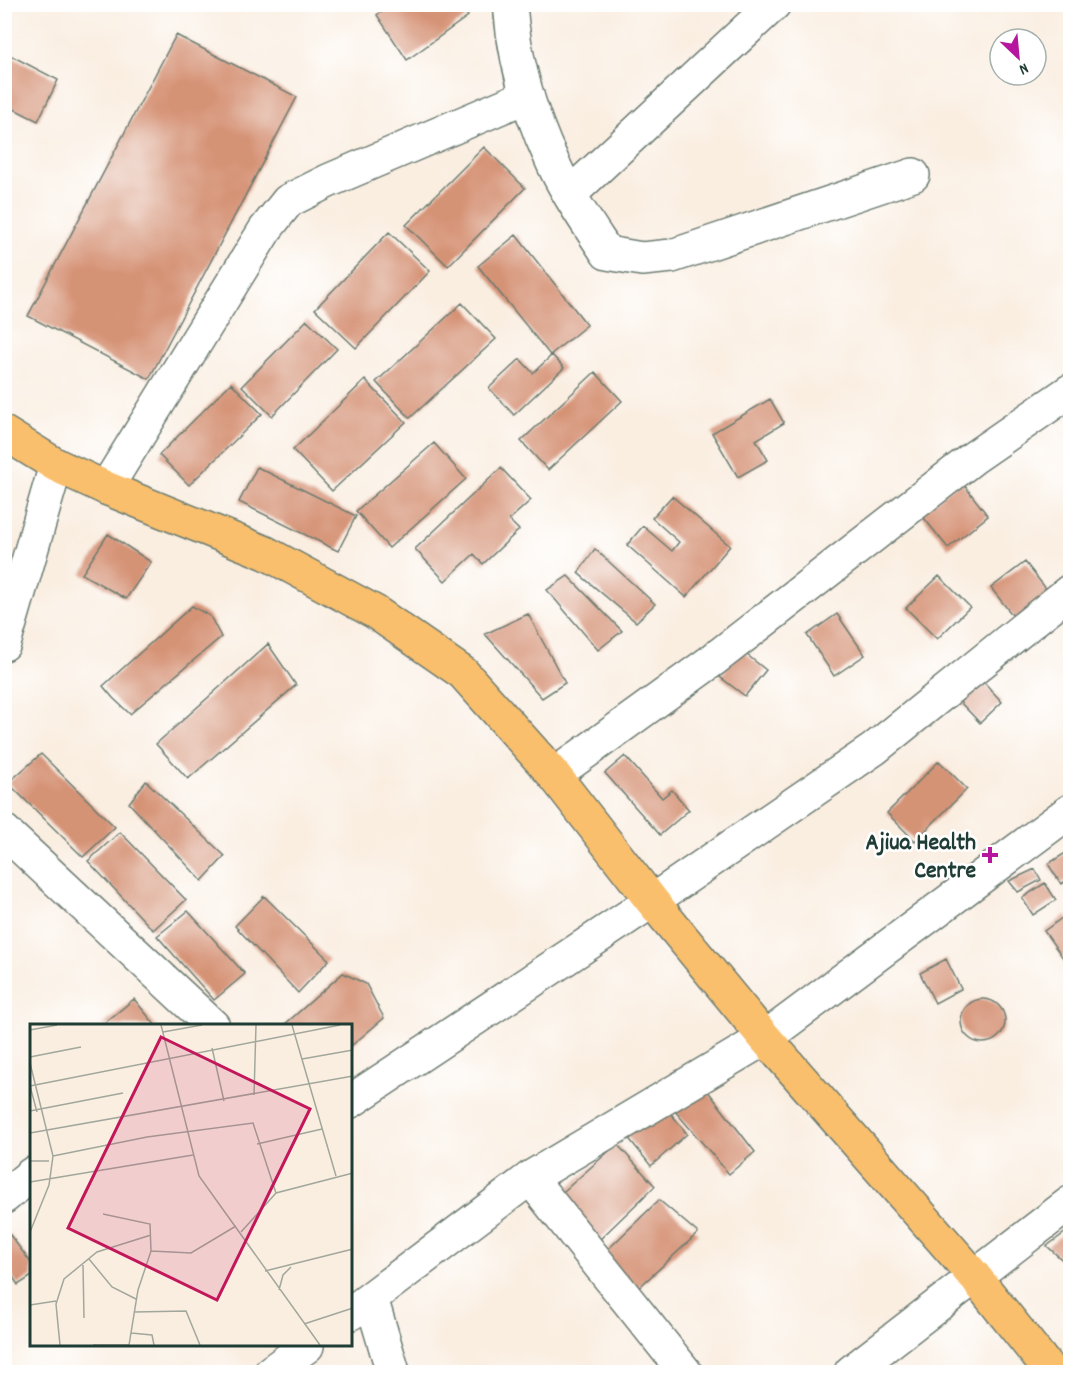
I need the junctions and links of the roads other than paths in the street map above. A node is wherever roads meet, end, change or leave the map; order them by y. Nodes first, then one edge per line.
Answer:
1 (510, 4) edge
2 (774, 4) edge
3 (527, 96) junction
4 (913, 175) dead end
5 (570, 194) junction
6 (1071, 391) edge
7 (4, 433) edge
8 (56, 465) junction
9 (106, 488) junction
10 (1071, 591) edge
11 (4, 644) edge
12 (554, 775) junction
13 (1071, 811) edge
14 (4, 831) edge
15 (652, 901) junction
16 (211, 1024) edge
17 (765, 1038) junction
18 (352, 1100) edge
19 (30, 1176) edge
20 (530, 1178) junction
21 (4, 1197) edge
22 (1071, 1203) edge
23 (975, 1277) junction
24 (361, 1305) edge
25 (306, 1347) edge
26 (271, 1372) edge
27 (393, 1372) edge
28 (685, 1372) edge
29 (851, 1372) edge
30 (1051, 1372) edge

1 - 3 street
2 - 5 street
3 - 5 street
3 - 9 street
4 - 5 street
6 - 12 street
7 - 8 main road
8 - 9 main road
8 - 11 street
9 - 12 main road
10 - 15 street
12 - 15 main road
13 - 17 street
14 - 16 street
15 - 17 main road
15 - 18 street
17 - 20 street
17 - 23 main road
19 - 21 street
20 - 24 street
20 - 28 street
22 - 23 street
23 - 29 street
23 - 30 main road
24 - 27 street
25 - 26 street

